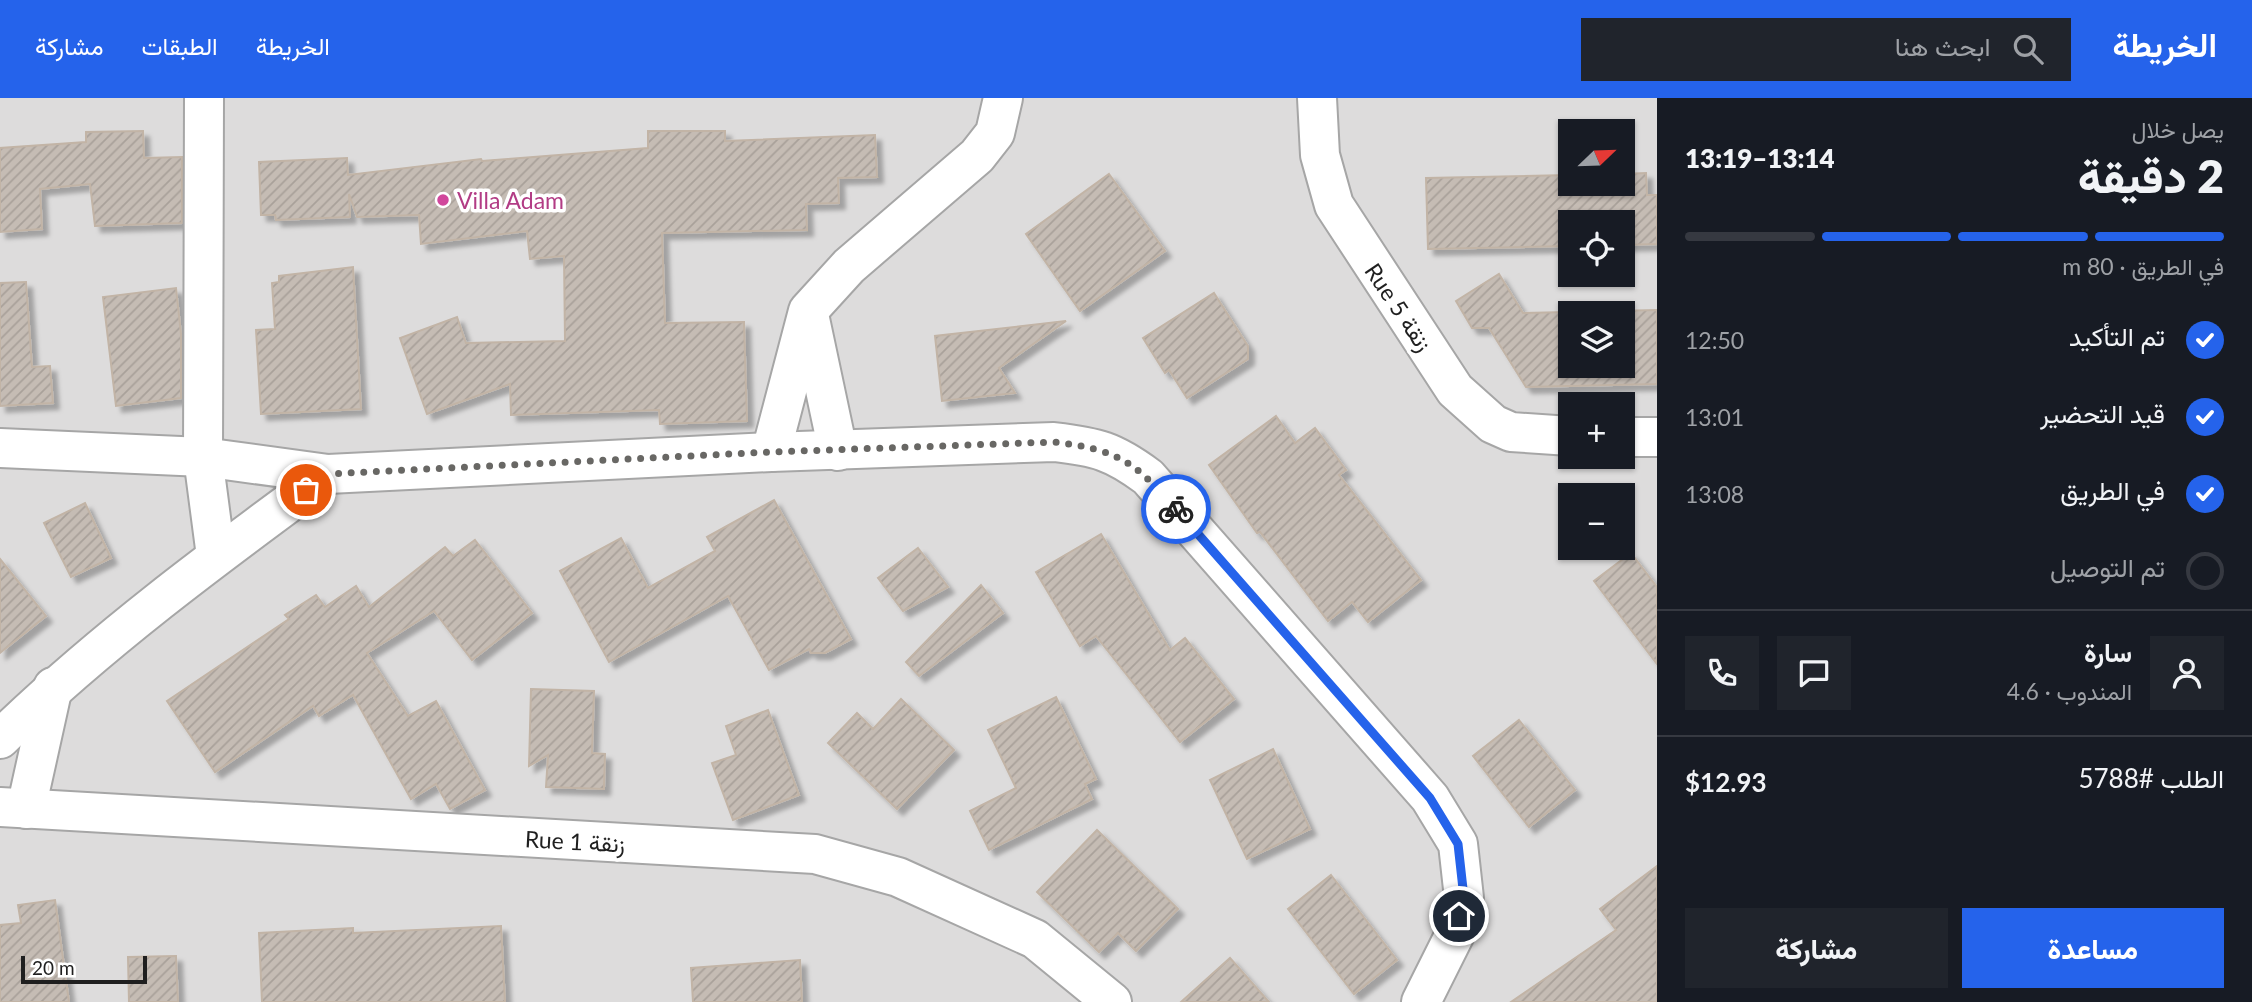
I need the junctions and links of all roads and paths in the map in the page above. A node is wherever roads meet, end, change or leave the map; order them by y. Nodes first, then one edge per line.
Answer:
1 (204, 98) edge
2 (1003, 98) edge
3 (1317, 98) edge
4 (808, 310) junction
5 (1558, 435) edge
6 (1635, 437) edge
7 (1657, 437) edge
8 (0, 448) edge
9 (838, 451) junction
10 (771, 452) junction
11 (203, 457) junction
12 (328, 474) junction
13 (216, 556) junction
14 (53, 687) junction
15 (0, 739) edge
16 (13, 808) edge
17 (1112, 1002) edge
18 (1421, 1002) edge

1 - 11 street
2 - 4 street
3 - 5 street, Rue 5 زنقة
4 - 9 street
4 - 10 street
6 - 7 street
8 - 11 street
9 - 10 street
9 - 18 street
10 - 12 street
11 - 12 street
11 - 13 street
12 - 13 street
13 - 14 street
14 - 15 street
14 - 16 street
16 - 17 street, Rue 1 زنقة

